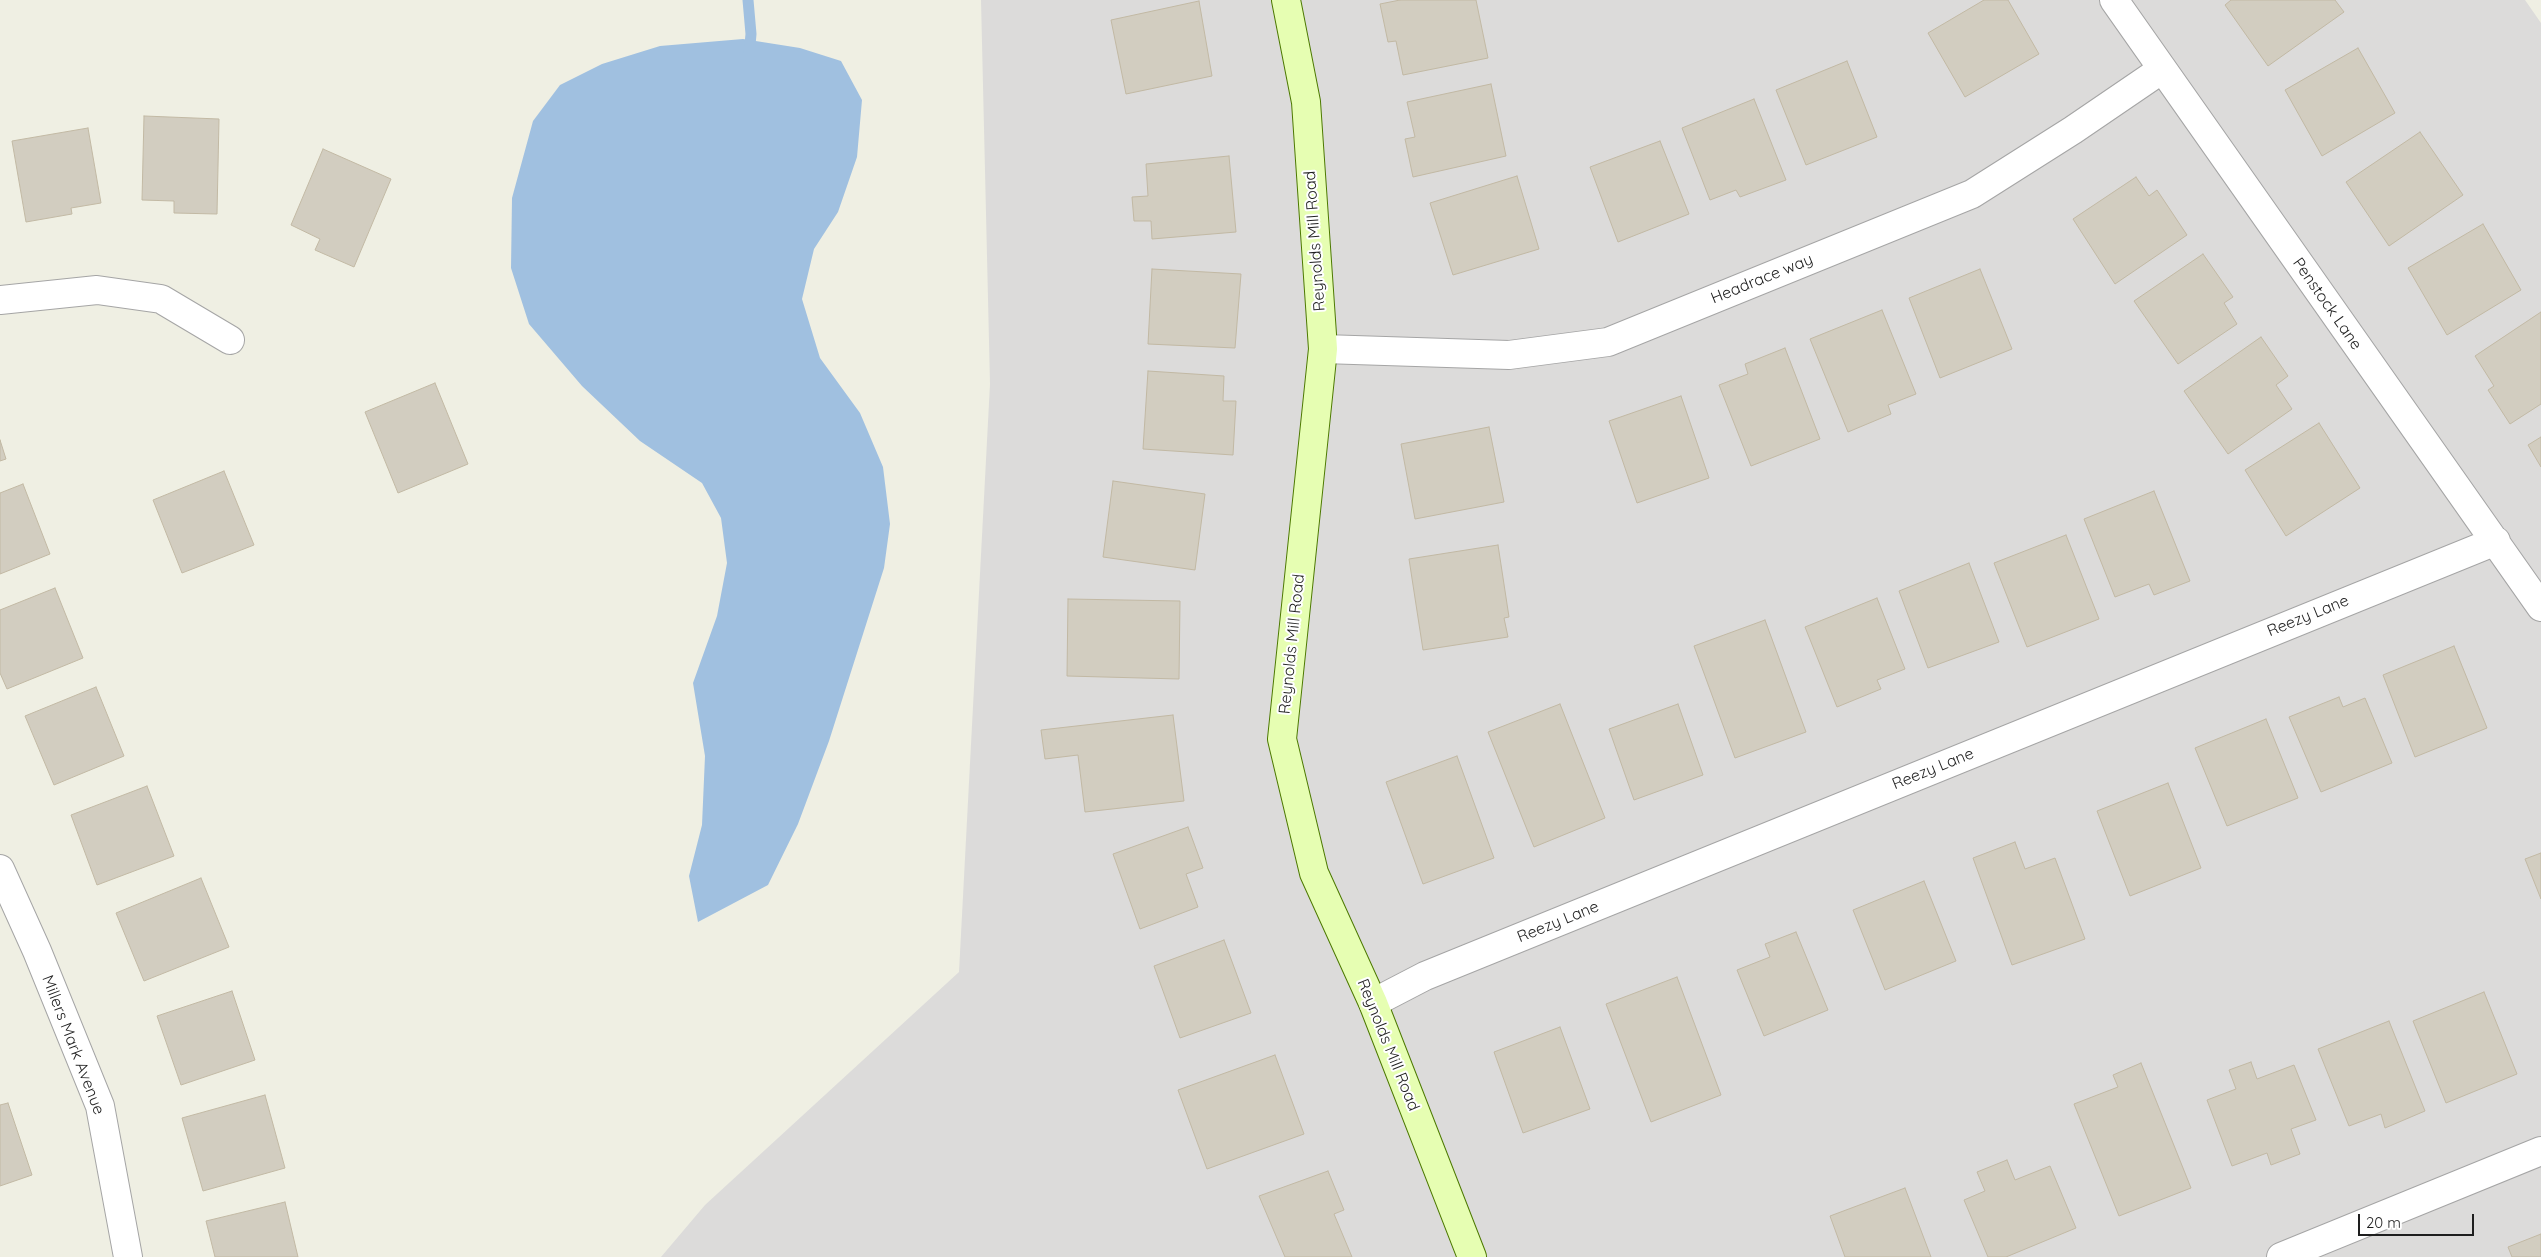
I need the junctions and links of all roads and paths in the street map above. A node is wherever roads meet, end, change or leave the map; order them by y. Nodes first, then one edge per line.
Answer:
1 (1286, 0) edge
2 (2114, 0) edge
3 (2161, 70) junction
4 (0, 300) edge
5 (230, 340) dead end
6 (1323, 348) junction
7 (2496, 541) junction
8 (2541, 607) edge
9 (0, 869) edge
10 (1373, 1004) junction
11 (2541, 1151) edge
12 (128, 1257) edge
13 (1472, 1257) edge
14 (2281, 1257) edge

1 - 6 street, Reynolds Mill Road
2 - 3 street, Penstock Lane
3 - 6 street, Headrace way
3 - 7 street, Penstock Lane
4 - 5 street
6 - 10 street, Reynolds Mill Road
7 - 8 street, Penstock Lane
7 - 10 street, Reezy Lane
9 - 12 street, Millers Mark Avenue
10 - 13 street, Reynolds Mill Road
11 - 14 street

